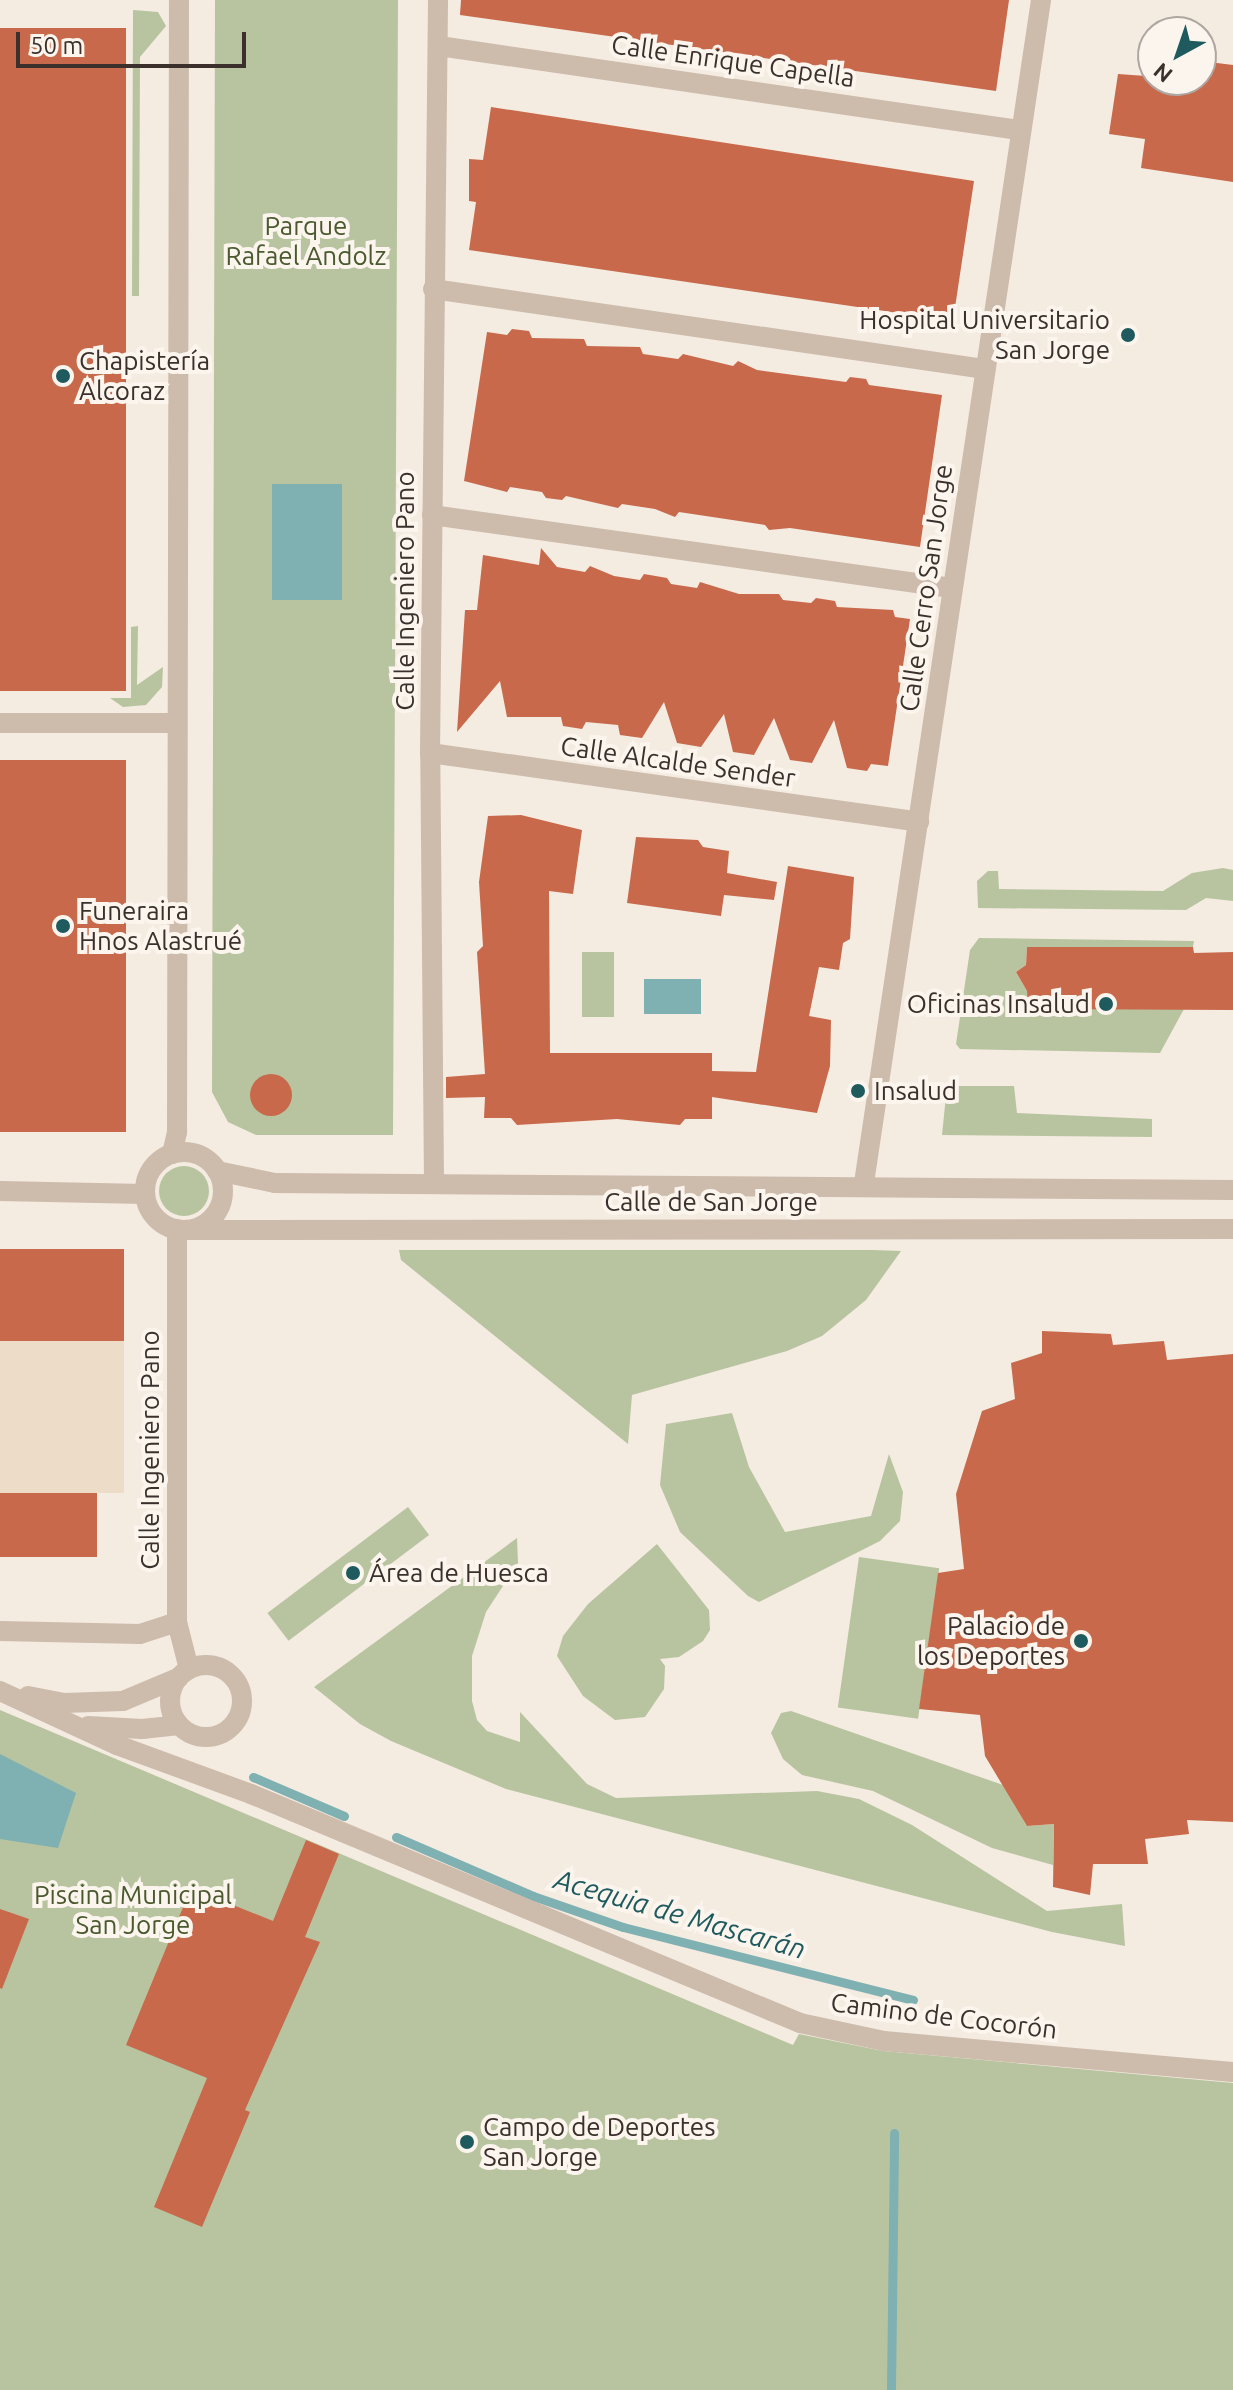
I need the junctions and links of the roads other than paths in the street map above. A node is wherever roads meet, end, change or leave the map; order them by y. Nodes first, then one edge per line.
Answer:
1 (179, 0) edge
2 (438, 0) edge
3 (1041, 0) edge
4 (439, 46) junction
5 (1019, 130) junction
6 (433, 289) junction
7 (985, 369) junction
8 (432, 515) junction
9 (952, 588) junction
10 (0, 723) edge
11 (176, 723) junction
12 (430, 753) junction
13 (919, 822) junction
14 (172, 1154) junction
15 (217, 1171) junction
16 (434, 1183) junction
17 (864, 1183) junction
18 (1233, 1190) edge
19 (0, 1191) edge
20 (145, 1194) junction
21 (1233, 1229) edge
22 (183, 1230) junction
23 (177, 1622) junction
24 (0, 1631) edge
25 (184, 1673) junction
26 (0, 1691) edge
27 (68, 1722) junction
28 (179, 1725) junction
29 (198, 1735) junction
30 (218, 1781) junction
31 (1233, 2072) edge

1 - 11 street
2 - 4 street, Calle Ingeniero Pano
3 - 5 street, Calle Cerro San Jorge
4 - 5 street, Calle Enrique Capella
4 - 6 street, Calle Ingeniero Pano
5 - 7 street, Calle Cerro San Jorge
6 - 7 street
6 - 8 street, Calle Ingeniero Pano
7 - 9 street, Calle Cerro San Jorge
8 - 9 street
8 - 12 street, Calle Ingeniero Pano
9 - 13 street, Calle Cerro San Jorge
10 - 11 street
11 - 14 street
12 - 13 street, Calle Alcalde Sender
12 - 16 street, Calle Ingeniero Pano
13 - 17 street, Calle Cerro San Jorge
14 - 15 street
14 - 20 street
15 - 16 street, Calle de San Jorge
15 - 22 street
16 - 17 street, Calle de San Jorge
17 - 18 street, Calle de San Jorge
19 - 20 street
20 - 22 street
21 - 22 street, Calle de San Jorge
22 - 23 street, Calle Ingeniero Pano
23 - 24 street
23 - 25 street, Calle Ingeniero Pano
25 - 26 street
25 - 28 street
25 - 29 street
26 - 27 street, Camino de Cocorón
27 - 28 street, Camino de Cocorón
27 - 30 street, Camino de Cocorón
28 - 29 street
29 - 30 street
30 - 31 street, Camino de Cocorón

